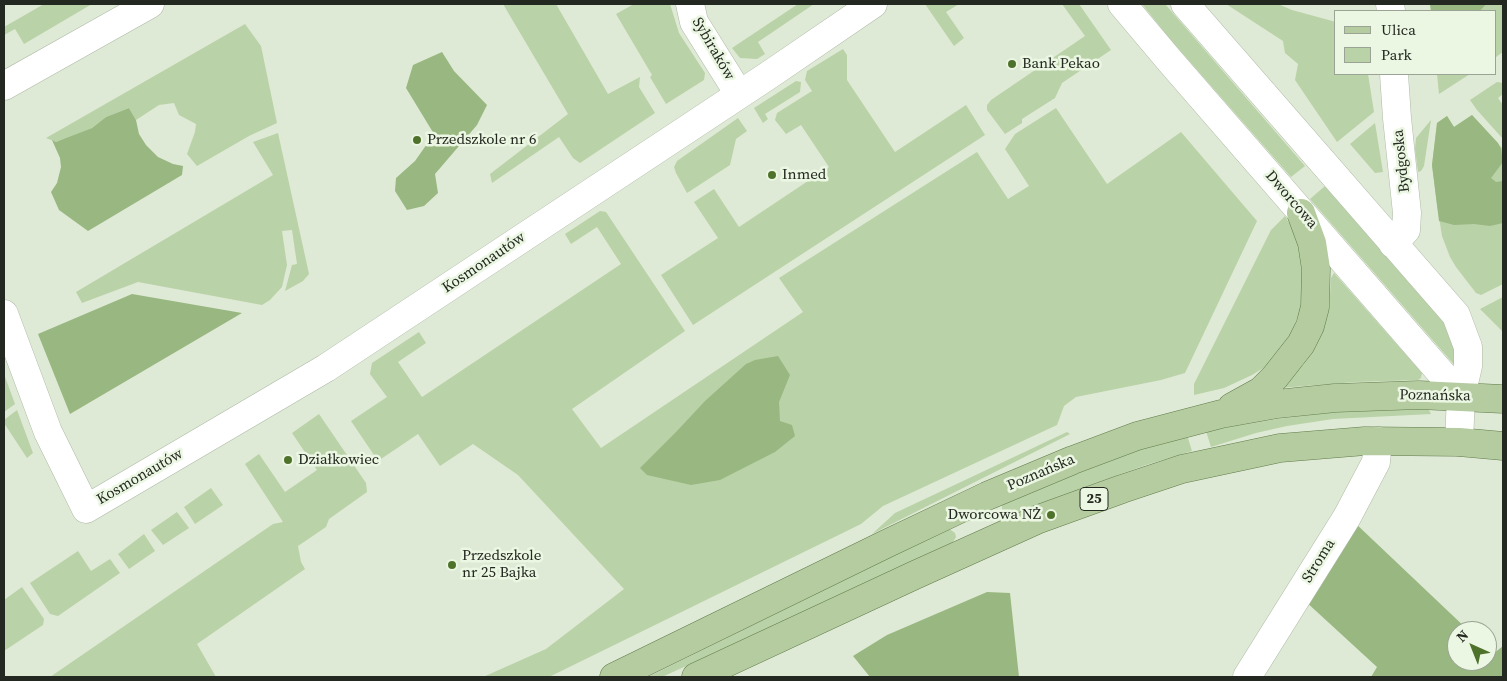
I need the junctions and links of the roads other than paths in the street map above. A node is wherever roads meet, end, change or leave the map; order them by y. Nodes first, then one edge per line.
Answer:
1 (150, 4) edge
2 (690, 4) edge
3 (873, 4) edge
4 (1122, 4) edge
5 (1185, 4) edge
6 (1394, 75) edge
7 (4, 86) edge
8 (739, 94) junction
9 (1301, 212) junction
10 (1393, 244) junction
11 (4, 314) edge
12 (1461, 396) junction
13 (1503, 399) edge
14 (1221, 414) junction
15 (1378, 441) junction
16 (1459, 442) junction
17 (1503, 446) edge
18 (614, 677) edge
19 (696, 677) edge
20 (1247, 677) edge

1 - 7 street
2 - 8 street, Sybiraków
3 - 8 street, Kosmonautów
4 - 9 street, Dworcowa
5 - 10 street
6 - 10 street, Bydgoska
8 - 11 street, Kosmonautów
9 - 12 street, Dworcowa
9 - 14 main road
10 - 12 street
12 - 13 main road, Poznańska
12 - 14 main road, Poznańska
12 - 16 street
14 - 18 main road, Poznańska
15 - 16 main road, 25
15 - 19 main road, 25
15 - 20 street, Stroma
16 - 17 main road, 25

